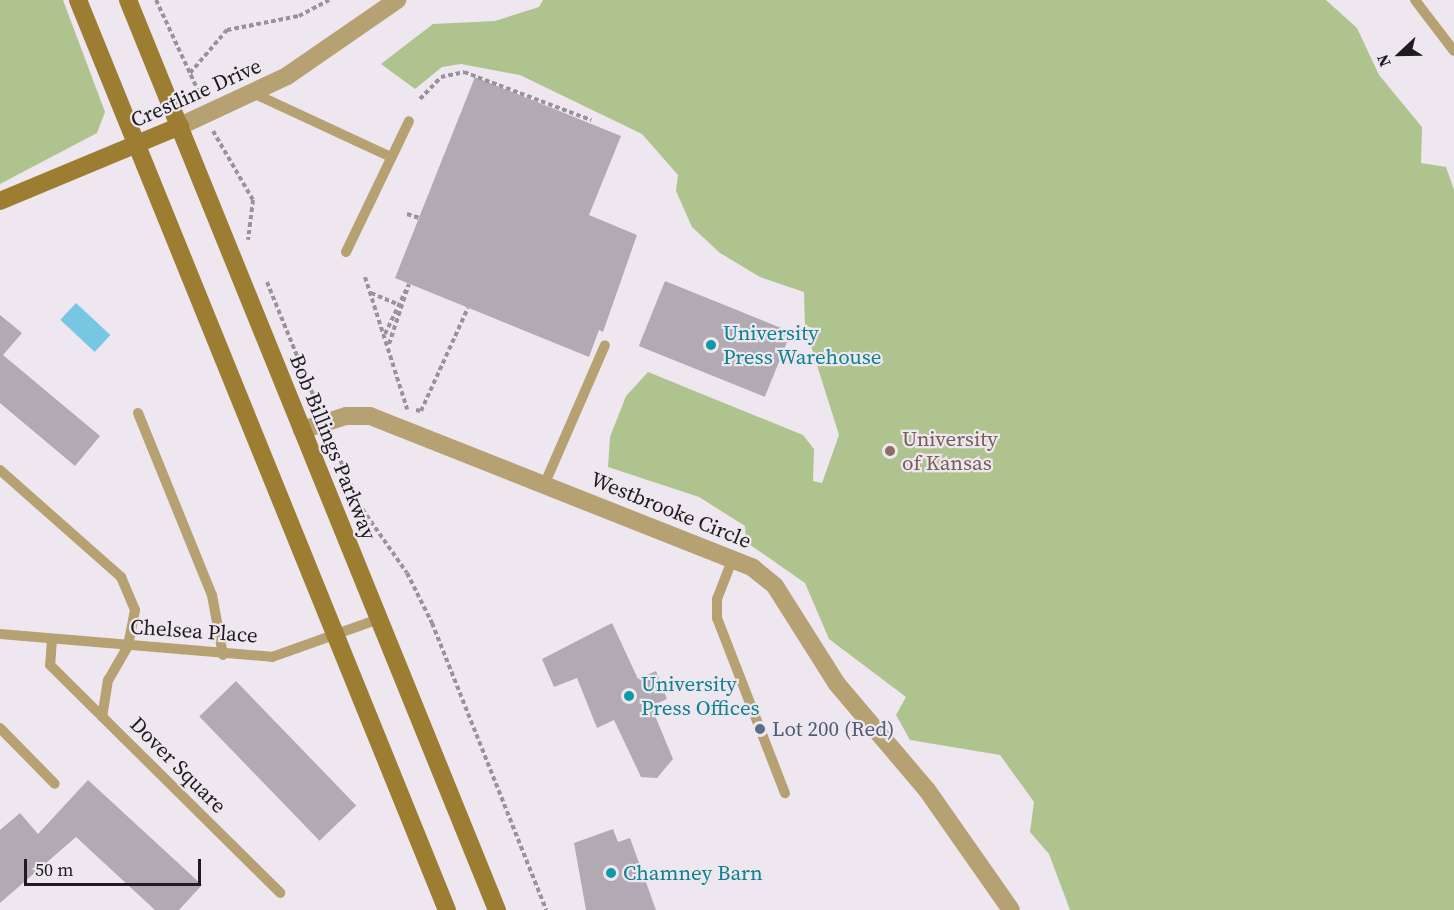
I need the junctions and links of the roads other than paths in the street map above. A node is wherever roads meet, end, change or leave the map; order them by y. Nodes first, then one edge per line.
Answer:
1 (78, 0) edge
2 (128, 0) edge
3 (396, 0) edge
4 (1415, 0) edge
5 (1454, 51) edge
6 (253, 93) junction
7 (409, 121) dead end
8 (180, 126) junction
9 (137, 144) junction
10 (390, 156) junction
11 (0, 201) edge
12 (346, 252) dead end
13 (605, 345) dead end
14 (138, 413) dead end
15 (302, 430) junction
16 (0, 470) edge
17 (545, 483) junction
18 (733, 558) junction
19 (379, 619) junction
20 (0, 634) edge
21 (336, 635) junction
22 (52, 639) junction
23 (128, 646) junction
24 (223, 655) junction
25 (102, 717) junction
26 (0, 728) edge
27 (55, 784) dead end
28 (785, 793) dead end
29 (280, 893) dead end
30 (447, 910) edge
31 (497, 910) edge
32 (1011, 910) edge

1 - 9 main road
2 - 8 main road, Bob Billings Parkway
3 - 6 street, Crestline Drive
4 - 5 lane
6 - 8 street, Crestline Drive
6 - 10 lane
7 - 10 lane
8 - 9 main road, Crestline Drive
8 - 15 main road, Bob Billings Parkway
9 - 11 main road, Crestline Drive
9 - 21 main road
10 - 12 lane
13 - 17 lane
14 - 24 lane
15 - 17 street, Westbrooke Circle
15 - 19 main road, Bob Billings Parkway
16 - 23 lane
17 - 18 street, Westbrooke Circle
18 - 28 lane
18 - 32 street, Westbrooke Circle
19 - 21 lane, Chelsea Place
19 - 31 main road, Bob Billings Parkway
20 - 22 lane, Chelsea Place
21 - 24 lane, Chelsea Place
21 - 30 main road
22 - 23 lane, Chelsea Place
22 - 25 lane, Dover Square
23 - 24 lane, Chelsea Place
23 - 25 lane
25 - 29 lane, Dover Square
26 - 27 lane

